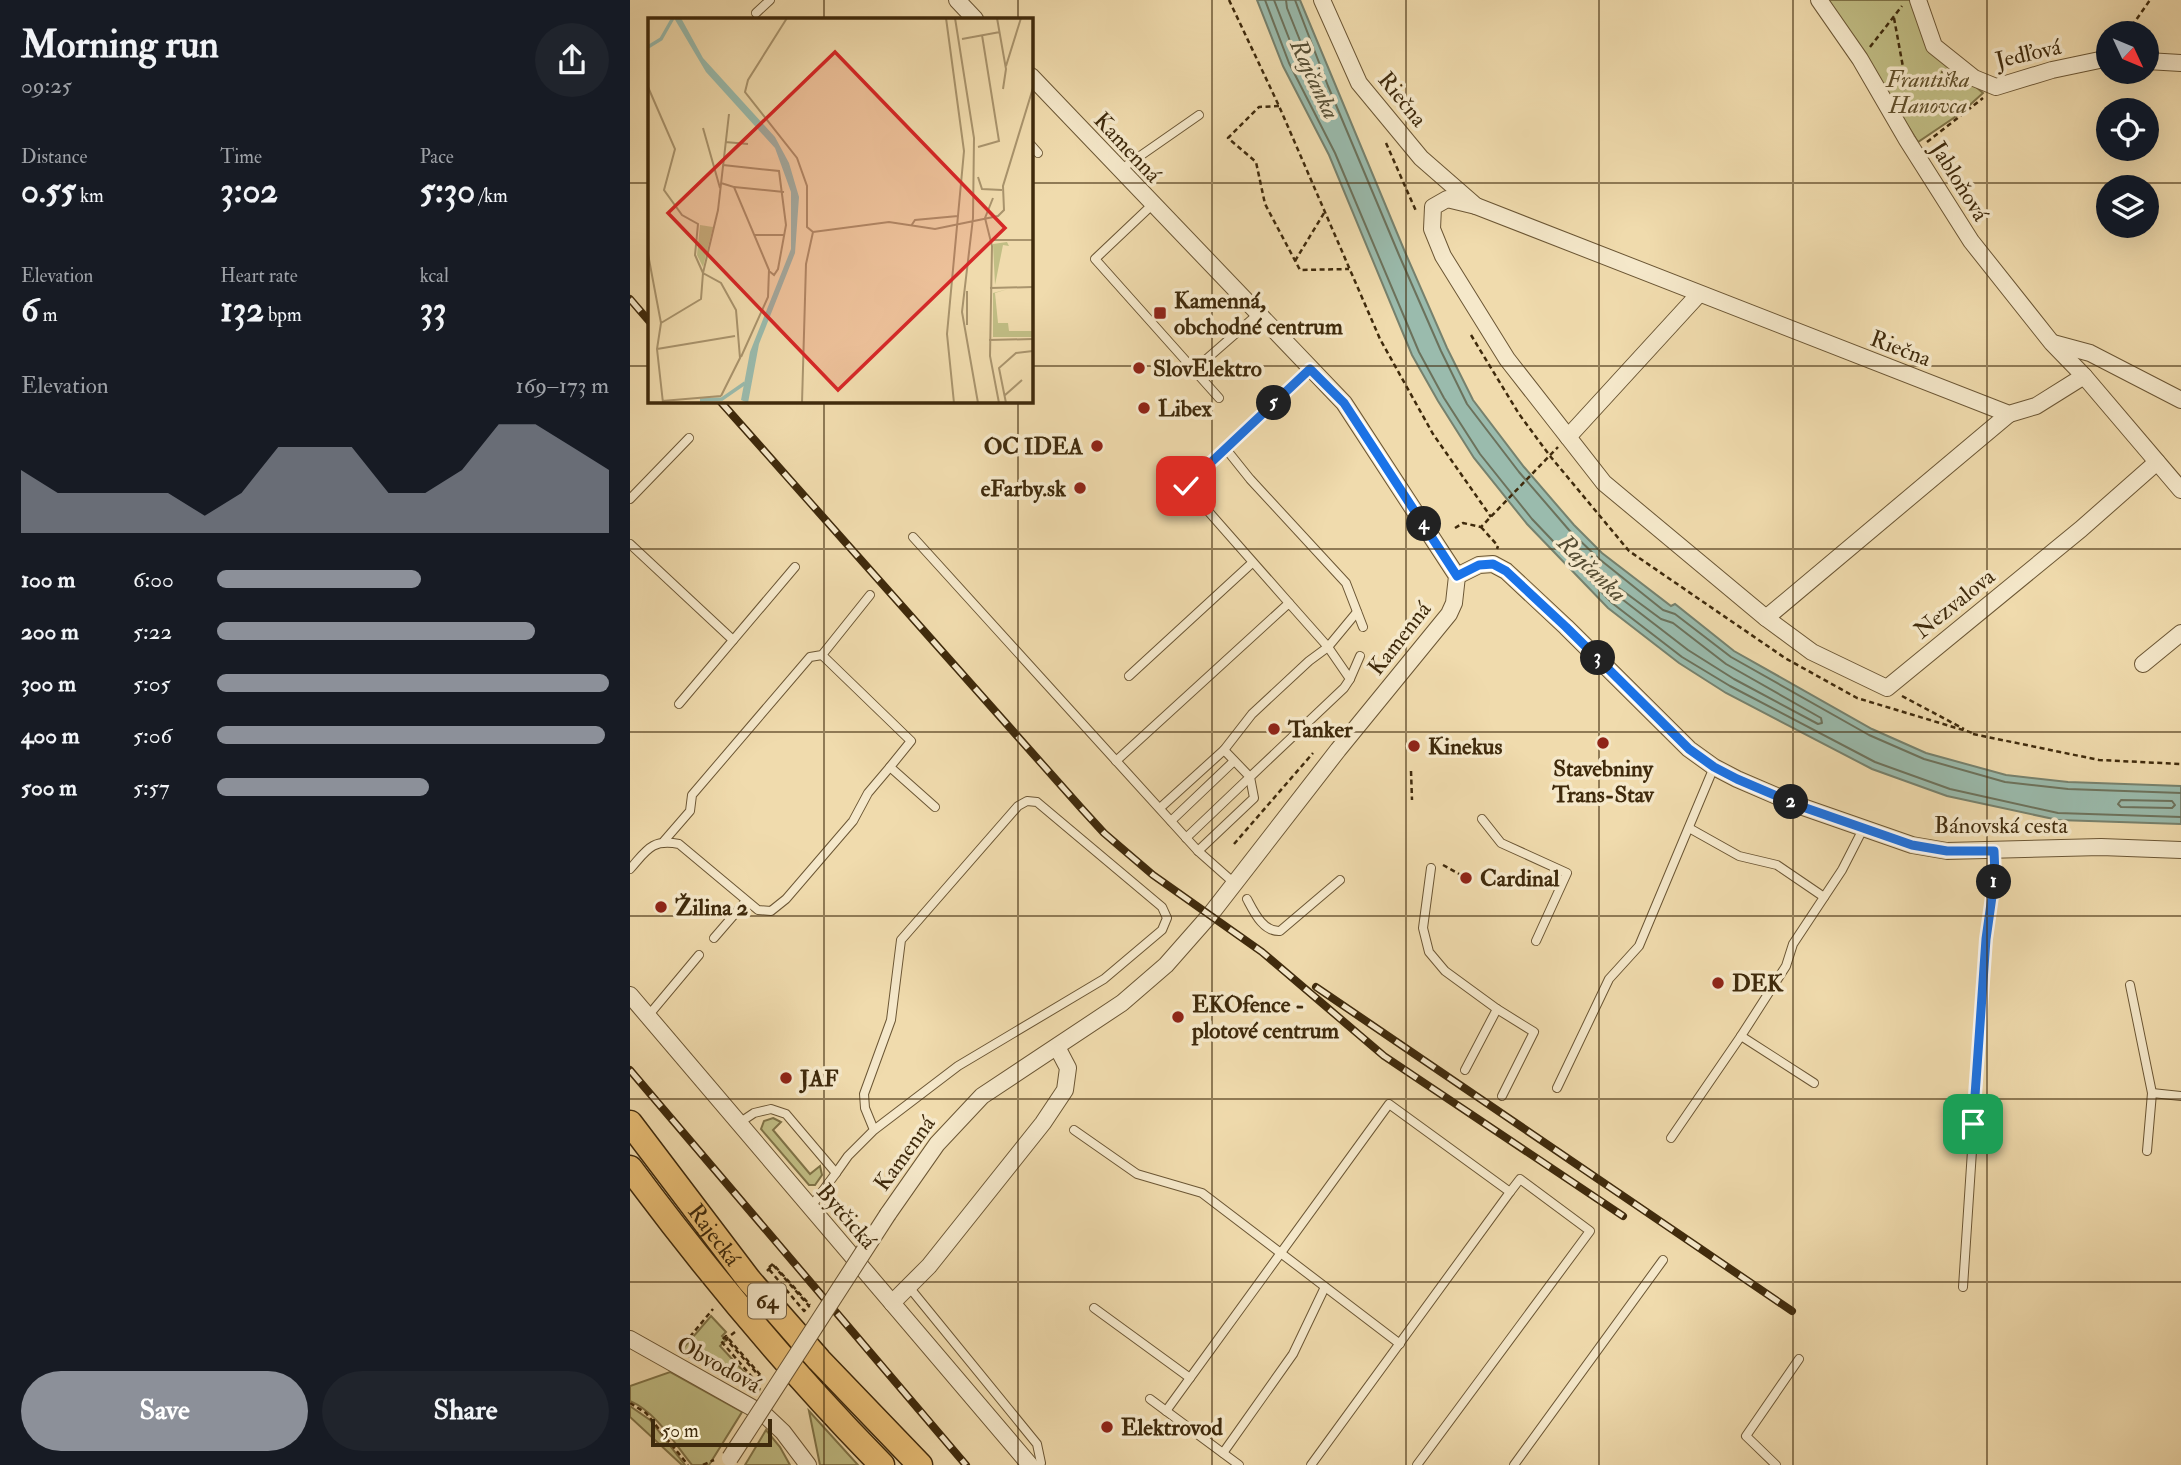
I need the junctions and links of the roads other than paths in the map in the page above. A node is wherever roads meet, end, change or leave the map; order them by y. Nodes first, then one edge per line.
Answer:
1 (769, 0) edge
2 (957, 0) edge
3 (1322, 0) edge
4 (1819, 0) edge
5 (1917, 0) edge
6 (755, 13) dead end
7 (974, 18) edge
8 (2096, 61) edge
9 (2160, 62) edge
10 (2181, 63) edge
11 (1032, 77) edge
12 (1199, 115) dead end
13 (1032, 146) edge
14 (1038, 153) dead end
15 (1119, 170) junction
16 (1152, 205) junction
17 (1476, 206) junction
18 (1699, 294) junction
19 (1258, 314) junction
20 (2052, 343) junction
21 (1310, 369) junction
22 (1194, 370) junction
23 (2084, 376) junction
24 (1219, 398) dead end
25 (2181, 400) edge
26 (2009, 414) junction
27 (1568, 437) junction
28 (689, 438) dead end
29 (1226, 449) junction
30 (2157, 462) junction
31 (2181, 490) edge
32 (630, 499) edge
33 (913, 537) dead end
34 (630, 544) edge
35 (1252, 563) junction
36 (795, 567) dead end
37 (1457, 576) junction
38 (870, 595) dead end
39 (1289, 603) junction
40 (1357, 612) junction
41 (1766, 618) junction
42 (1363, 627) dead end
43 (2181, 633) edge
44 (733, 640) junction
45 (1328, 647) junction
46 (822, 655) junction
47 (1360, 656) dead end
48 (2143, 664) dead end
49 (1129, 676) dead end
50 (1350, 679) junction
51 (679, 704) dead end
52 (1224, 750) junction
53 (1116, 761) junction
54 (1234, 761) junction
55 (890, 767) junction
56 (1714, 767) junction
57 (1250, 776) junction
58 (935, 807) dead end
59 (1160, 808) junction
60 (1482, 819) dead end
61 (1171, 821) junction
62 (1689, 828) junction
63 (1863, 829) junction
64 (1186, 838) junction
65 (664, 841) junction
66 (2181, 850) edge
67 (1198, 851) junction
68 (1994, 851) junction
69 (1431, 868) dead end
70 (630, 869) edge
71 (1340, 880) dead end
72 (1234, 882) junction
73 (1824, 897) junction
74 (1248, 899) dead end
75 (746, 901) junction
76 (714, 938) dead end
77 (1536, 941) dead end
78 (699, 955) dead end
79 (2130, 985) dead end
80 (630, 995) edge
81 (1497, 1009) junction
82 (648, 1016) junction
83 (1741, 1036) junction
84 (1057, 1047) junction
85 (1465, 1070) dead end
86 (1814, 1083) dead end
87 (1557, 1087) dead end
88 (2152, 1093) junction
89 (1502, 1096) dead end
90 (2181, 1096) edge
91 (630, 1123) edge
92 (738, 1123) junction
93 (874, 1130) junction
94 (1074, 1130) dead end
95 (1671, 1138) dead end
96 (2147, 1151) dead end
97 (630, 1168) edge
98 (836, 1173) junction
99 (1510, 1192) junction
100 (810, 1208) junction
101 (1281, 1254) junction
102 (1663, 1260) dead end
103 (909, 1287) junction
104 (1325, 1287) junction
105 (1963, 1287) dead end
106 (892, 1303) junction
107 (1094, 1308) dead end
108 (1400, 1344) junction
109 (633, 1348) edge
110 (1799, 1359) dead end
111 (1190, 1378) junction
112 (1150, 1399) dead end
113 (1166, 1411) junction
114 (783, 1432) junction
115 (1223, 1453) junction
116 (724, 1461) edge
117 (877, 1461) edge
118 (796, 1465) edge
119 (808, 1465) edge
120 (920, 1465) edge
121 (1030, 1465) edge
122 (1039, 1465) edge
123 (1239, 1465) edge
124 (1311, 1465) edge
125 (1417, 1465) edge
126 (1514, 1465) edge
127 (1776, 1465) edge

1 - 6 lane
2 - 7 street
3 - 17 street, Riečna
4 - 20 street, Jabloňová
5 - 8 street, Jedľová
9 - 10 street
11 - 15 street, Kamenná
12 - 15 lane
13 - 14 lane
15 - 16 street, Kamenná
16 - 19 street, Kamenná
16 - 22 lane
17 - 18 street, Riečna
17 - 27 street, Riečna
18 - 26 street, Riečna
18 - 27 street
19 - 21 street, Kamenná
19 - 22 lane
20 - 23 street, Jabloňová
20 - 25 street
21 - 29 lane
21 - 37 street, Kamenná
22 - 24 lane
23 - 26 street
23 - 30 street, Jabloňová
26 - 41 street
27 - 41 street, Riečna
28 - 32 lane
29 - 35 lane
29 - 40 lane
30 - 31 street, Jabloňová
30 - 41 street, Nezvalova
33 - 53 lane
34 - 44 lane
35 - 39 lane
35 - 49 lane
36 - 44 lane
37 - 56 street, Bánovská cesta
37 - 72 street, Kamenná
38 - 46 lane
39 - 45 lane
39 - 53 lane
40 - 42 lane
40 - 45 lane
43 - 48 street
44 - 51 lane
45 - 50 lane
45 - 52 lane
46 - 55 lane
46 - 65 lane
47 - 50 lane
50 - 57 lane
52 - 54 lane
52 - 59 lane
53 - 59 lane
54 - 57 lane
54 - 61 lane
55 - 58 lane
55 - 75 lane
56 - 62 lane
56 - 63 street, Bánovská cesta
57 - 64 lane
57 - 67 lane
59 - 61 lane
60 - 77 lane
61 - 64 lane
62 - 73 lane
62 - 87 lane
63 - 68 street, Bánovská cesta
63 - 73 lane
64 - 67 lane
65 - 70 lane
65 - 75 lane
66 - 68 street, Bánovská cesta
67 - 72 lane
68 - 105 lane
69 - 81 lane
71 - 74 lane
72 - 84 street, Kamenná
73 - 83 lane
75 - 76 lane
78 - 82 lane
79 - 88 lane
80 - 82 street, Bytčická
81 - 85 lane
81 - 89 lane
82 - 92 street, Bytčická
83 - 86 lane
83 - 95 lane
84 - 103 street
84 - 116 street, Kamenná, bridge
88 - 90 lane
88 - 96 lane
91 - 120 main road, Rajecká / 64
92 - 98 lane
92 - 100 street, Bytčická
93 - 93 lane
93 - 98 lane
94 - 101 lane
97 - 117 main road, Rajecká / 64
98 - 100 lane
99 - 101 lane
99 - 108 lane
99 - 125 lane
100 - 106 street, Bytčická
101 - 104 lane
101 - 111 lane
102 - 126 lane
103 - 106 street
103 - 122 lane
104 - 108 lane
104 - 115 lane
106 - 121 street, Bytčická
107 - 111 lane
108 - 124 lane
109 - 114 street, Obvodová
110 - 127 lane
111 - 113 lane
112 - 113 lane
113 - 115 lane
114 - 118 street, Obvodová
114 - 119 street, Obvodová
115 - 123 lane

